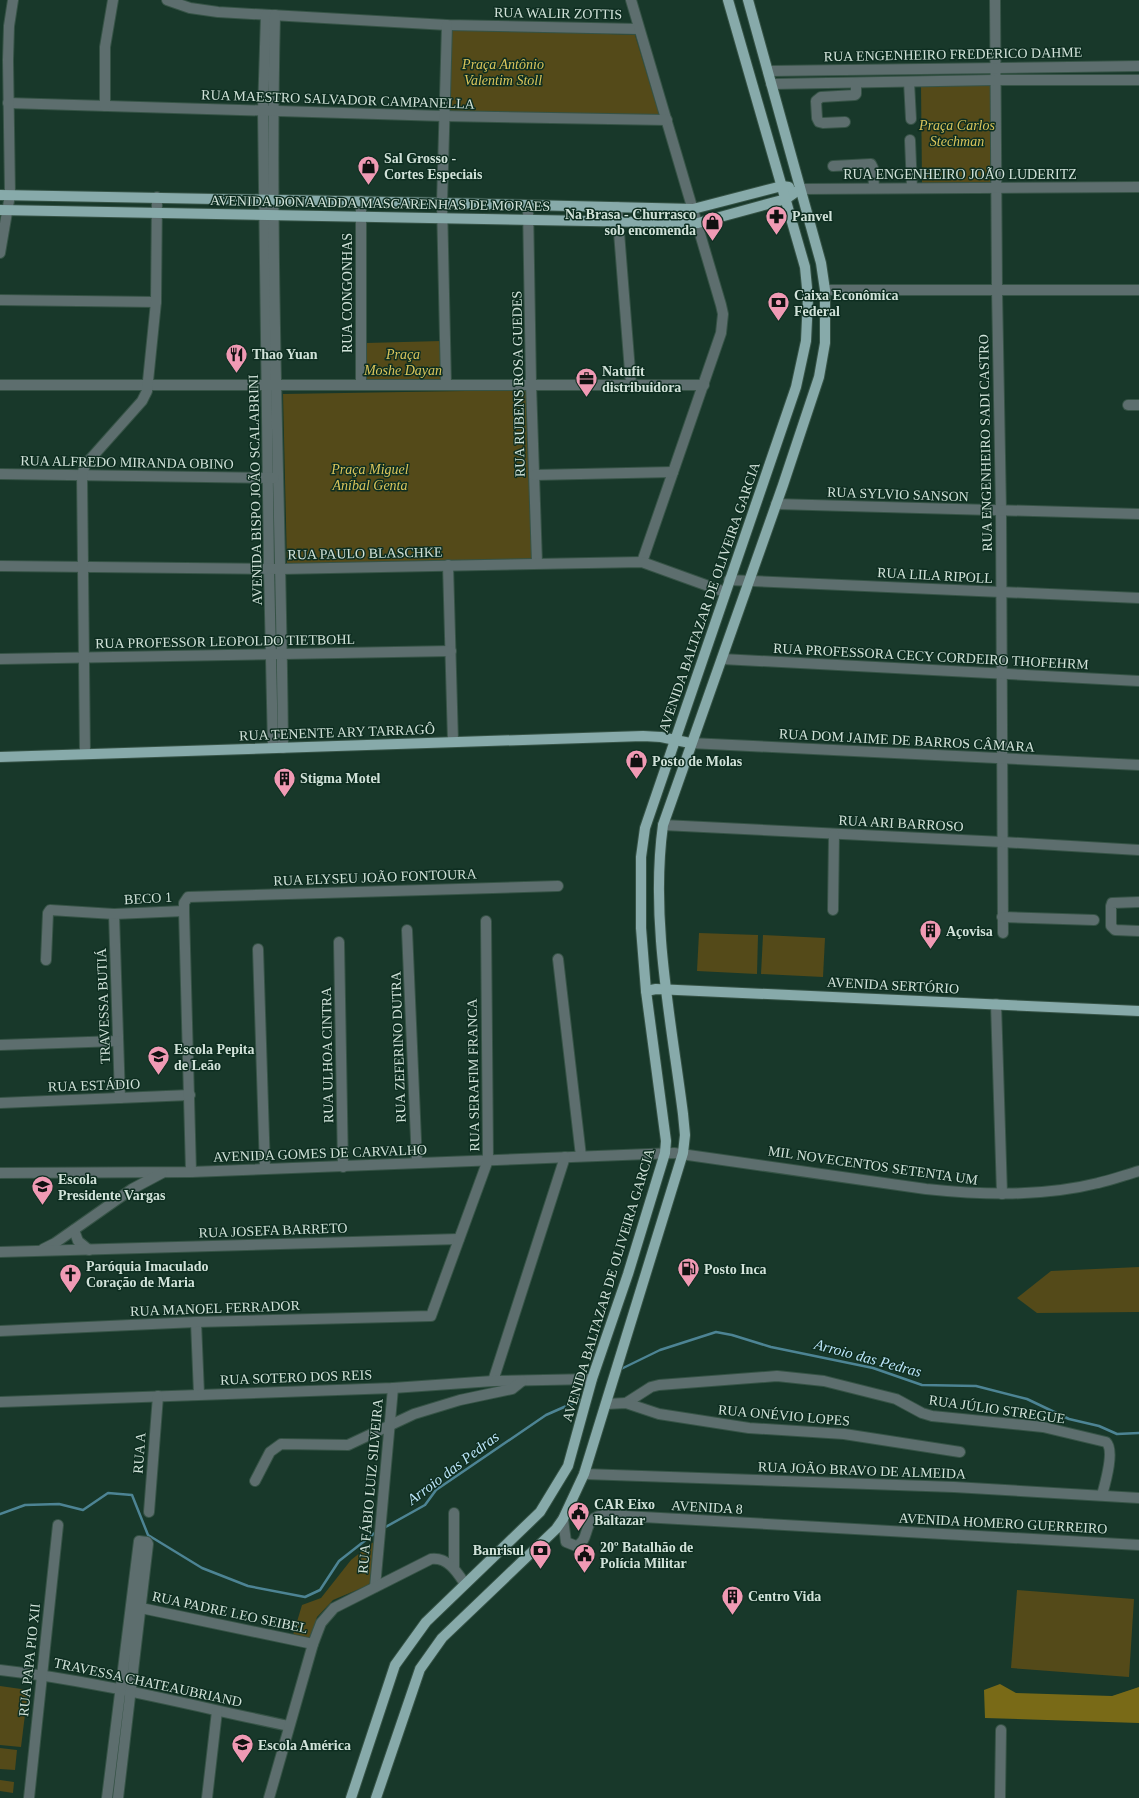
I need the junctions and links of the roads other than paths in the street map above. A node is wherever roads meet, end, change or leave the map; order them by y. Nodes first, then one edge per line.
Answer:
1 (13, 0) edge
2 (113, 0) edge
3 (167, 0) edge
4 (630, 0) edge
5 (728, 0) edge
6 (748, 0) edge
7 (995, 0) edge
8 (270, 15) junction
9 (447, 25) junction
10 (639, 29) junction
11 (1139, 66) edge
12 (995, 68) junction
13 (768, 71) junction
14 (995, 80) junction
15 (1139, 80) edge
16 (909, 82) junction
17 (856, 83) junction
18 (771, 84) junction
19 (8, 103) junction
20 (105, 106) junction
21 (268, 111) junction
22 (443, 116) junction
23 (910, 119) dead end
24 (667, 120) junction
25 (845, 122) dead end
26 (910, 140) dead end
27 (833, 166) dead end
28 (782, 186) junction
29 (996, 186) junction
30 (1139, 187) edge
31 (874, 188) junction
32 (912, 188) junction
33 (800, 189) junction
34 (5, 195) edge
35 (157, 197) junction
36 (269, 199) junction
37 (786, 199) junction
38 (361, 201) junction
39 (442, 203) junction
40 (528, 205) junction
41 (616, 207) junction
42 (693, 209) junction
43 (4, 210) edge
44 (157, 213) junction
45 (269, 214) junction
46 (361, 216) junction
47 (442, 217) junction
48 (528, 219) junction
49 (618, 222) junction
50 (698, 223) junction
51 (0, 253) edge
52 (825, 290) junction
53 (997, 290) junction
54 (1139, 290) edge
55 (0, 300) edge
56 (156, 302) junction
57 (361, 384) junction
58 (446, 384) junction
59 (531, 384) junction
60 (631, 384) junction
61 (0, 385) edge
62 (148, 385) junction
63 (272, 385) junction
64 (704, 385) junction
65 (1128, 405) dead end
66 (1139, 405) edge
67 (673, 472) junction
68 (0, 474) edge
69 (82, 475) junction
70 (534, 475) junction
71 (273, 478) junction
72 (776, 504) junction
73 (1001, 511) junction
74 (1139, 514) edge
75 (642, 562) junction
76 (537, 563) junction
77 (448, 565) junction
78 (0, 566) edge
79 (84, 567) junction
80 (274, 569) junction
81 (730, 580) junction
82 (748, 580) junction
83 (725, 592) junction
84 (1002, 592) junction
85 (1139, 598) edge
86 (450, 651) junction
87 (277, 654) junction
88 (85, 657) junction
89 (0, 659) edge
90 (722, 659) junction
91 (1002, 675) junction
92 (1139, 681) edge
93 (675, 739) junction
94 (453, 742) junction
95 (690, 743) junction
96 (278, 748) junction
97 (85, 754) junction
98 (0, 757) edge
99 (1002, 758) junction
100 (1139, 765) edge
101 (662, 825) junction
102 (834, 834) junction
103 (1002, 842) junction
104 (1139, 850) edge
105 (558, 886) dead end
106 (1139, 902) edge
107 (833, 910) dead end
108 (184, 911) junction
109 (114, 914) junction
110 (1002, 917) junction
111 (1094, 920) dead end
112 (486, 921) dead end
113 (407, 930) dead end
114 (1139, 931) edge
115 (1003, 933) dead end
116 (339, 942) dead end
117 (258, 950) dead end
118 (558, 959) dead end
119 (46, 960) dead end
120 (646, 990) junction
121 (667, 990) junction
122 (996, 1004) junction
123 (1139, 1011) edge
124 (118, 1041) junction
125 (0, 1045) edge
126 (190, 1095) junction
127 (120, 1098) junction
128 (0, 1103) edge
129 (665, 1152) junction
130 (683, 1153) junction
131 (581, 1156) junction
132 (565, 1157) junction
133 (488, 1160) junction
134 (417, 1163) junction
135 (342, 1167) junction
136 (265, 1169) junction
137 (1139, 1171) edge
138 (164, 1172) junction
139 (191, 1172) junction
140 (0, 1173) edge
141 (1002, 1194) junction
142 (74, 1230) junction
143 (459, 1239) junction
144 (88, 1250) junction
145 (40, 1251) junction
146 (0, 1252) edge
147 (431, 1316) joint
148 (196, 1322) junction
149 (0, 1331) edge
150 (493, 1381) junction
151 (522, 1381) junction
152 (591, 1382) junction
153 (393, 1388) junction
154 (199, 1394) junction
155 (158, 1396) junction
156 (0, 1402) edge
157 (626, 1403) junction
158 (606, 1404) junction
159 (390, 1425) junction
160 (960, 1452) dead end
161 (584, 1474) junction
162 (255, 1481) dead end
163 (1102, 1496) junction
164 (1139, 1498) edge
165 (149, 1512) dead end
166 (454, 1513) dead end
167 (563, 1518) junction
168 (58, 1525) dead end
169 (865, 1529) joint
170 (1139, 1545) edge
171 (454, 1568) junction
172 (465, 1584) junction
173 (375, 1587) junction
174 (141, 1608) junction
175 (313, 1644) junction
176 (0, 1670) edge
177 (42, 1675) junction
178 (125, 1690) junction
179 (217, 1711) junction
180 (290, 1726) junction
181 (1001, 1730) dead end
182 (29, 1798) edge
183 (107, 1798) edge
184 (118, 1798) edge
185 (207, 1798) edge
186 (269, 1798) edge
187 (351, 1798) edge
188 (376, 1798) edge
189 (1000, 1798) edge

1 - 19 street
2 - 20 street
3 - 8 street, RUA WALIR ZOTTIS
4 - 10 street
5 - 28 main road, AVENIDA BALTAZAR DE OLIVEIRA GARCIA
6 - 13 main road
7 - 12 street, RUA ENGENHEIRO SADI CASTRO
8 - 9 street, RUA WALIR ZOTTIS
8 - 21 street, AVENIDA BISPO JOÃO SCALABRINI
9 - 10 street, RUA WALIR ZOTTIS
9 - 22 street
10 - 24 street
11 - 12 street, RUA ENGENHEIRO FREDERICO DAHME
12 - 13 street, RUA ENGENHEIRO FREDERICO DAHME
12 - 14 street, RUA ENGENHEIRO SADI CASTRO
13 - 18 main road
14 - 15 street, RUA ENGENHEIRO FREDERICO DAHME
14 - 16 street, RUA ENGENHEIRO FREDERICO DAHME
14 - 29 street, RUA ENGENHEIRO SADI CASTRO
16 - 17 street, RUA ENGENHEIRO FREDERICO DAHME
16 - 23 street
17 - 18 street, RUA ENGENHEIRO FREDERICO DAHME
17 - 25 street
18 - 33 main road
19 - 20 street, RUA MAESTRO SALVADOR CAMPANELLA
19 - 34 street
20 - 21 street, RUA MAESTRO SALVADOR CAMPANELLA
21 - 22 street, RUA MAESTRO SALVADOR CAMPANELLA
21 - 36 street, AVENIDA BISPO JOÃO SCALABRINI
22 - 24 street, RUA MAESTRO SALVADOR CAMPANELLA
22 - 39 street
24 - 42 street
26 - 32 street
27 - 31 street
28 - 33 main road, RUA ENGENHEIRO JOÃO LUDERITZ
28 - 37 main road, AVENIDA BALTAZAR DE OLIVEIRA GARCIA
28 - 42 main road, AVENIDA DONA ADDA MASCARENHAS DE MORAES
29 - 30 street, RUA ENGENHEIRO JOÃO LUDERITZ
29 - 32 street, RUA ENGENHEIRO JOÃO LUDERITZ
29 - 53 street, RUA ENGENHEIRO SADI CASTRO
31 - 32 street, RUA ENGENHEIRO JOÃO LUDERITZ
31 - 33 street, RUA ENGENHEIRO JOÃO LUDERITZ
33 - 37 main road, AVENIDA DONA ADDA MASCARENHAS DE MORAES
33 - 52 main road
34 - 35 main road, AVENIDA DONA ADDA MASCARENHAS DE MORAES
34 - 43 street
35 - 36 main road, AVENIDA DONA ADDA MASCARENHAS DE MORAES
35 - 44 street
36 - 38 main road, AVENIDA DONA ADDA MASCARENHAS DE MORAES
36 - 45 street, AVENIDA BISPO JOÃO SCALABRINI
37 - 50 main road, AVENIDA DONA ADDA MASCARENHAS DE MORAES
37 - 81 main road, AVENIDA BALTAZAR DE OLIVEIRA GARCIA
38 - 39 main road, AVENIDA DONA ADDA MASCARENHAS DE MORAES
38 - 46 street, RUA CONGONHAS
39 - 40 main road, AVENIDA DONA ADDA MASCARENHAS DE MORAES
39 - 47 street
40 - 41 main road, AVENIDA DONA ADDA MASCARENHAS DE MORAES
40 - 48 street, RUA RUBENS ROSA GUEDES
41 - 42 main road, AVENIDA DONA ADDA MASCARENHAS DE MORAES
41 - 49 street
42 - 50 street
43 - 44 main road, AVENIDA DONA ADDA MASCARENHAS DE MORAES
43 - 51 street
44 - 45 main road, AVENIDA DONA ADDA MASCARENHAS DE MORAES
44 - 56 street
45 - 46 main road, AVENIDA DONA ADDA MASCARENHAS DE MORAES
45 - 63 street, AVENIDA BISPO JOÃO SCALABRINI
46 - 47 main road, AVENIDA DONA ADDA MASCARENHAS DE MORAES
46 - 57 street, RUA CONGONHAS
47 - 48 main road, AVENIDA DONA ADDA MASCARENHAS DE MORAES
47 - 58 street
48 - 49 main road, AVENIDA DONA ADDA MASCARENHAS DE MORAES
48 - 59 street, RUA RUBENS ROSA GUEDES
49 - 50 main road, AVENIDA DONA ADDA MASCARENHAS DE MORAES
49 - 60 street
50 - 64 street
52 - 53 street
52 - 72 main road
53 - 54 street
53 - 73 street, RUA ENGENHEIRO SADI CASTRO
55 - 56 street
56 - 62 street
57 - 58 street
57 - 63 street
58 - 59 street
59 - 60 street
59 - 70 street, RUA RUBENS ROSA GUEDES
60 - 64 street
61 - 62 street
62 - 63 street
62 - 69 street
63 - 71 street, AVENIDA BISPO JOÃO SCALABRINI
64 - 67 street
65 - 66 street
67 - 70 street
67 - 75 street
68 - 69 street, RUA ALFREDO MIRANDA OBINO
69 - 71 street, RUA ALFREDO MIRANDA OBINO
69 - 79 street
70 - 76 street, RUA RUBENS ROSA GUEDES
71 - 80 street, AVENIDA BISPO JOÃO SCALABRINI
72 - 73 street, RUA SYLVIO SANSON
72 - 82 main road
73 - 74 street, RUA SYLVIO SANSON
73 - 84 street, RUA ENGENHEIRO SADI CASTRO
75 - 76 street, RUA PAULO BLASCHKE
75 - 83 street, RUA PAULO BLASCHKE
76 - 77 street, RUA PAULO BLASCHKE
77 - 80 street, RUA PAULO BLASCHKE
77 - 86 street
78 - 79 street, RUA PAULO BLASCHKE
79 - 80 street, RUA PAULO BLASCHKE
79 - 88 street
80 - 87 street, AVENIDA BISPO JOÃO SCALABRINI
81 - 82 street, RUA LILA RIPOLL
81 - 83 main road, AVENIDA BALTAZAR DE OLIVEIRA GARCIA
82 - 84 street, RUA LILA RIPOLL
82 - 90 main road
83 - 93 main road, AVENIDA BALTAZAR DE OLIVEIRA GARCIA
84 - 85 street, RUA LILA RIPOLL
84 - 91 street, RUA ENGENHEIRO SADI CASTRO
86 - 87 street, RUA PROFESSOR LEOPOLDO TIETBOHL
86 - 94 street
87 - 88 street, RUA PROFESSOR LEOPOLDO TIETBOHL
87 - 96 street, AVENIDA BISPO JOÃO SCALABRINI
88 - 89 street, RUA PROFESSOR LEOPOLDO TIETBOHL
88 - 97 street
90 - 91 street, RUA PROFESSORA CECY CORDEIRO THOFEHRM
90 - 95 main road
91 - 92 street, RUA PROFESSORA CECY CORDEIRO THOFEHRM
91 - 99 street, RUA ENGENHEIRO SADI CASTRO
93 - 94 main road, RUA TENENTE ARY TARRAGÔ
93 - 95 main road, RUA DOM JAIME DE BARROS CÂMARA
93 - 120 main road, AVENIDA BALTAZAR DE OLIVEIRA GARCIA
94 - 96 main road, RUA TENENTE ARY TARRAGÔ
95 - 99 street, RUA DOM JAIME DE BARROS CÂMARA
95 - 101 main road
96 - 97 main road, RUA TENENTE ARY TARRAGÔ
97 - 98 main road, RUA TENENTE ARY TARRAGÔ
99 - 100 street, RUA DOM JAIME DE BARROS CÂMARA
99 - 103 street, RUA ENGENHEIRO SADI CASTRO
101 - 102 street, RUA ARI BARROSO
101 - 121 main road
102 - 103 street, RUA ARI BARROSO
102 - 107 street
103 - 104 street, RUA ARI BARROSO
103 - 110 street, RUA ENGENHEIRO SADI CASTRO
105 - 108 street, RUA ELYSEU JOÃO FONTOURA
106 - 114 street
108 - 109 street, BECO 1
108 - 126 street
109 - 119 street, BECO 1
109 - 124 street, TRAVESSA BUTIÁ
110 - 111 street
110 - 115 street, RUA ENGENHEIRO SADI CASTRO
112 - 133 street, RUA SERAFIM FRANCA
113 - 134 street, RUA ZEFERINO DUTRA
116 - 135 street, RUA ULHOA CINTRA
117 - 136 street
118 - 131 street
120 - 121 main road, AVENIDA SERTÓRIO
120 - 129 main road, AVENIDA BALTAZAR DE OLIVEIRA GARCIA
121 - 122 main road, AVENIDA SERTÓRIO
121 - 130 main road
122 - 123 main road, AVENIDA SERTÓRIO
122 - 141 street
124 - 125 street
124 - 127 street, TRAVESSA BUTIÁ
126 - 127 street, RUA ESTÁDIO
126 - 139 street
127 - 128 street, RUA ESTÁDIO
129 - 130 street, AVENIDA GOMES DE CARVALHO
129 - 131 street, AVENIDA GOMES DE CARVALHO
129 - 152 main road, AVENIDA BALTAZAR DE OLIVEIRA GARCIA
130 - 141 street, MIL NOVECENTOS SETENTA UM
130 - 158 main road
131 - 132 street, AVENIDA GOMES DE CARVALHO
132 - 133 street, AVENIDA GOMES DE CARVALHO
132 - 150 street
133 - 134 street, AVENIDA GOMES DE CARVALHO
133 - 143 street, RUA SERAFIM FRANCA
134 - 135 street, AVENIDA GOMES DE CARVALHO
135 - 136 street, AVENIDA GOMES DE CARVALHO
136 - 139 street, AVENIDA GOMES DE CARVALHO
137 - 141 street, MIL NOVECENTOS SETENTA UM
138 - 139 street, AVENIDA GOMES DE CARVALHO
138 - 140 street
138 - 142 street, AVENIDA GOMES DE CARVALHO
142 - 144 street
142 - 145 street, AVENIDA GOMES DE CARVALHO
143 - 144 street, RUA JOSEFA BARRETO
143 - 147 street, RUA SERAFIM FRANCA
144 - 145 street, RUA JOSEFA BARRETO
145 - 146 street, AVENIDA GOMES DE CARVALHO
147 - 148 street, RUA MANOEL FERRADOR
148 - 149 street, RUA MANOEL FERRADOR
148 - 154 street
150 - 151 street, RUA SOTERO DOS REIS
150 - 153 street, RUA SOTERO DOS REIS
151 - 152 street, RUA SOTERO DOS REIS
151 - 159 street
152 - 172 main road, AVENIDA BALTAZAR DE OLIVEIRA GARCIA
153 - 154 street, RUA SOTERO DOS REIS
153 - 159 street, RUA FÁBIO LUIZ SILVEIRA
154 - 155 street, RUA SOTERO DOS REIS
155 - 156 street, RUA SOTERO DOS REIS
155 - 165 street, RUA A
157 - 158 street, RUA ONÉVIO LOPES
157 - 160 street, RUA ONÉVIO LOPES
157 - 163 street, RUA JÚLIO STREGUE
158 - 161 main road
159 - 162 street
159 - 173 street, RUA FÁBIO LUIZ SILVEIRA
161 - 163 street, RUA JOÃO BRAVO DE ALMEIDA
161 - 167 main road
163 - 164 street, RUA JOÃO BRAVO DE ALMEIDA
166 - 171 street
167 - 169 street, AVENIDA 8
167 - 188 main road
168 - 177 street, RUA PAPA PIO XII
169 - 170 street, AVENIDA HOMERO GUERREIRO
171 - 172 street
171 - 173 street
172 - 187 main road, AVENIDA BALTAZAR DE OLIVEIRA GARCIA
173 - 175 street
174 - 175 street, RUA PADRE LEO SEIBEL
174 - 178 street
174 - 178 street
175 - 180 street
176 - 177 street, TRAVESSA CHATEAUBRIAND
177 - 178 street, TRAVESSA CHATEAUBRIAND
177 - 182 street, RUA PAPA PIO XII
178 - 179 street, TRAVESSA CHATEAUBRIAND
178 - 183 street
178 - 184 street
179 - 180 street, TRAVESSA CHATEAUBRIAND
179 - 185 street
180 - 186 street
181 - 189 street

